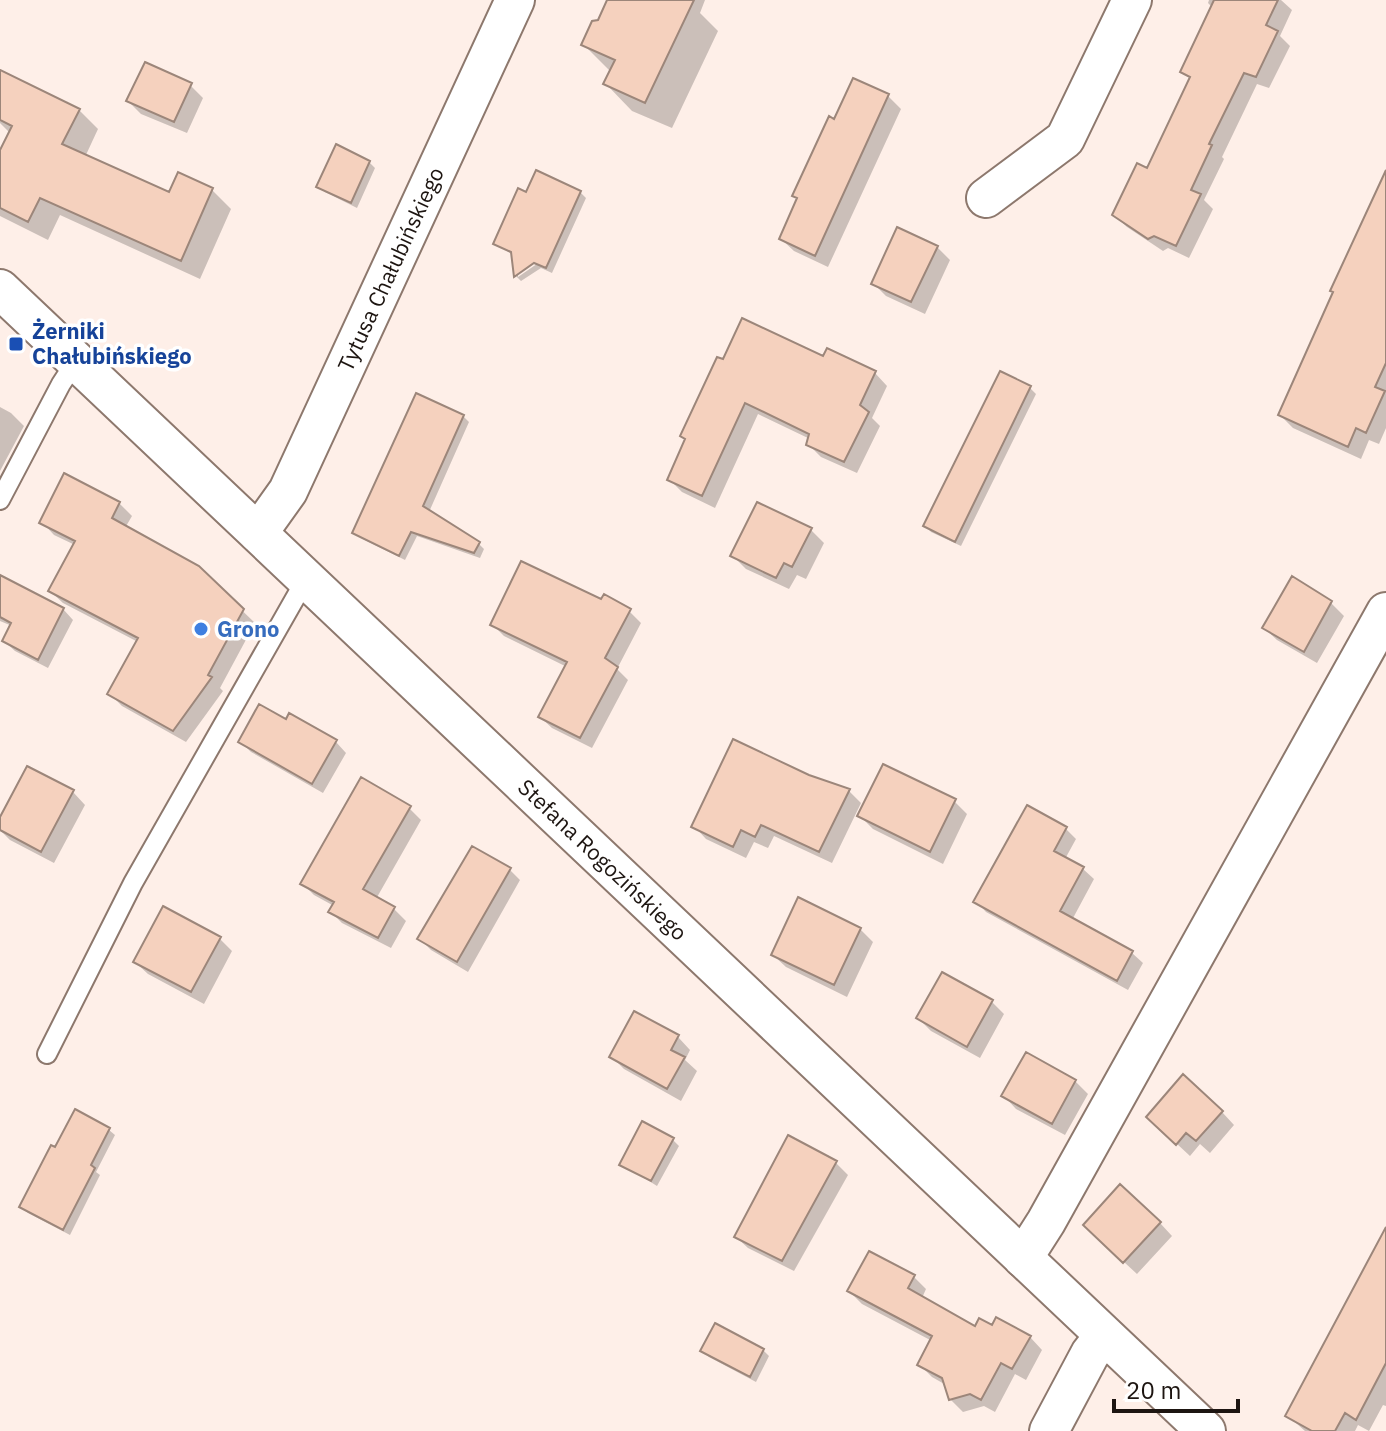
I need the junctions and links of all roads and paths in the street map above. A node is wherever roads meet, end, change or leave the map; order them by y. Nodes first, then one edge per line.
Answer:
1 (515, 0) edge
2 (1132, 0) edge
3 (986, 198) dead end
4 (0, 289) edge
5 (76, 361) junction
6 (0, 500) edge
7 (258, 533) junction
8 (306, 579) junction
9 (1386, 612) edge
10 (47, 1054) dead end
11 (1023, 1258) junction
12 (1104, 1336) junction
13 (1049, 1431) edge
14 (1206, 1431) edge

1 - 7 street, Tytusa Chałubińskiego
2 - 3 street
4 - 5 street, Stefana Rogozińskiego
5 - 6 lane
5 - 7 street, Stefana Rogozińskiego
7 - 8 street, Stefana Rogozińskiego
8 - 10 lane
8 - 11 street, Stefana Rogozińskiego
9 - 11 street
11 - 12 street, Stefana Rogozińskiego
12 - 13 street
12 - 14 street, Stefana Rogozińskiego

